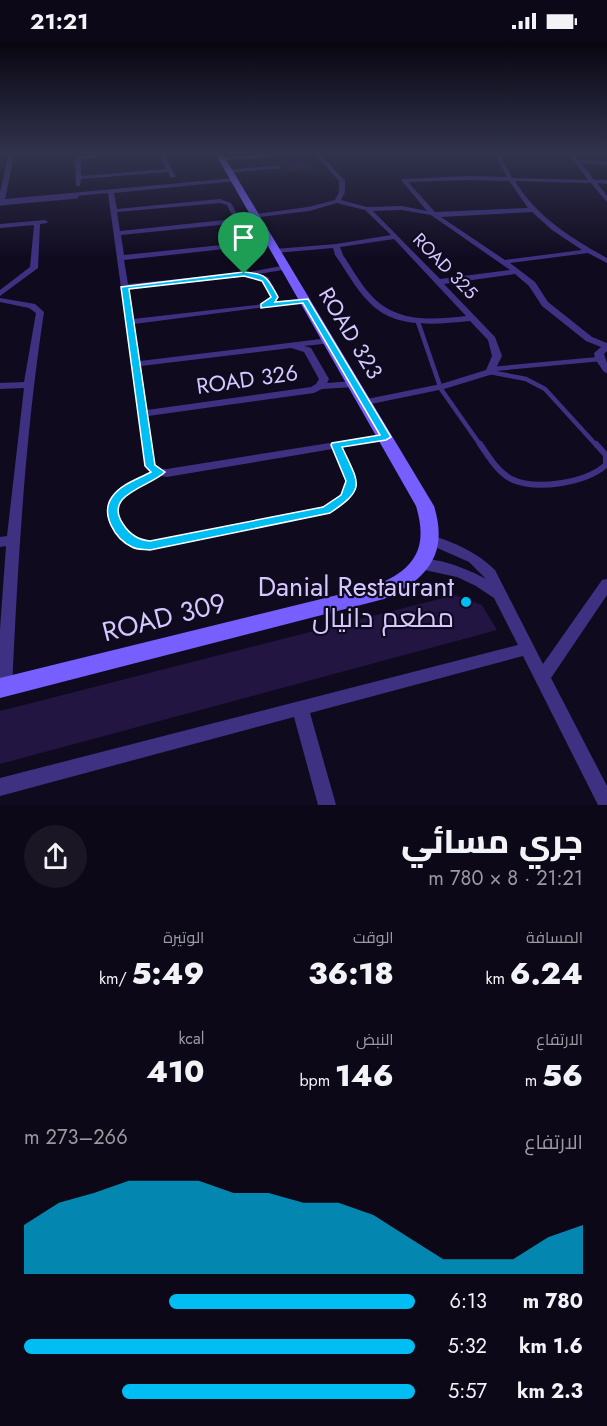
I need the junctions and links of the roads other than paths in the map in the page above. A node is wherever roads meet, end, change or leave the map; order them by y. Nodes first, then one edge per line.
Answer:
1 (78, 189) edge
2 (137, 189) edge
3 (239, 189) edge
4 (342, 189) edge
5 (411, 189) edge
6 (516, 189) edge
7 (111, 191) junction
8 (78, 195) junction
9 (337, 201) junction
10 (0, 202) edge
11 (367, 209) junction
12 (532, 210) junction
13 (113, 211) junction
14 (433, 214) junction
15 (257, 218) junction
16 (238, 221) junction
17 (0, 226) edge
18 (116, 233) junction
19 (394, 237) junction
20 (273, 246) junction
21 (336, 246) junction
22 (588, 251) junction
23 (120, 258) junction
24 (607, 261) edge
25 (504, 262) junction
26 (285, 267) junction
27 (516, 272) junction
28 (249, 274) junction
29 (438, 282) junction
30 (125, 287) junction
31 (0, 294) edge
32 (0, 300) edge
33 (305, 300) junction
34 (264, 306) junction
35 (472, 318) junction
36 (417, 320) junction
37 (131, 322) junction
38 (329, 340) junction
39 (291, 345) junction
40 (607, 346) edge
41 (604, 358) edge
42 (137, 364) junction
43 (607, 370) edge
44 (492, 371) junction
45 (354, 384) junction
46 (27, 385) junction
47 (0, 386) edge
48 (320, 386) junction
49 (441, 389) junction
50 (366, 402) junction
51 (143, 414) junction
52 (386, 437) junction
53 (336, 445) junction
54 (159, 472) junction
55 (431, 540) junction
56 (6, 541) edge
57 (420, 564) junction
58 (607, 584) edge
59 (499, 594) junction
60 (527, 650) junction
61 (542, 678) junction
62 (2, 687) edge
63 (300, 708) junction
64 (0, 787) edge
65 (607, 804) edge
66 (327, 805) edge

1 - 8 street
2 - 7 street
3 - 15 street, ROAD 323
4 - 9 street
5 - 14 street
6 - 12 street
7 - 8 street
7 - 13 street
8 - 10 street
9 - 11 street
9 - 15 street
11 - 14 street
11 - 19 street, ROAD 325
12 - 14 street
12 - 22 street
13 - 16 street
13 - 18 street
14 - 25 street
15 - 16 street
15 - 20 street, ROAD 323
16 - 18 street
17 - 31 street
18 - 23 street
19 - 21 street, ROAD 325
19 - 29 street, ROAD 325
20 - 21 street
20 - 23 street
20 - 26 street, ROAD 323
21 - 36 street, ROAD 325
22 - 24 street
22 - 25 street
23 - 30 street
25 - 27 street
26 - 28 street
26 - 33 street, ROAD 323
27 - 29 street
27 - 40 street
28 - 30 street
28 - 34 street
29 - 35 street, ROAD 325
30 - 37 street
32 - 46 street
33 - 34 street
33 - 38 street, ROAD 323
34 - 37 street
35 - 36 street, ROAD 325
35 - 44 street, ROAD 325
36 - 49 lane
37 - 42 street
38 - 39 street
38 - 45 street, ROAD 323
39 - 42 street, ROAD 326
39 - 48 street, ROAD 326
40 - 41 street
41 - 43 street
41 - 44 lane
42 - 51 street
44 - 49 street
44 - 49 lane
45 - 48 street
45 - 50 street, ROAD 323
46 - 47 street
46 - 56 street
48 - 51 street, ROAD 326
49 - 50 street
50 - 52 street, ROAD 323
51 - 54 street
52 - 53 street
52 - 55 street, ROAD 323
53 - 54 street
53 - 54 lane
55 - 57 street
55 - 59 street
56 - 62 street
57 - 59 street
57 - 62 street, ROAD 309
58 - 61 street
59 - 60 street
60 - 61 street
60 - 63 street
61 - 65 street
63 - 64 street
63 - 66 street

